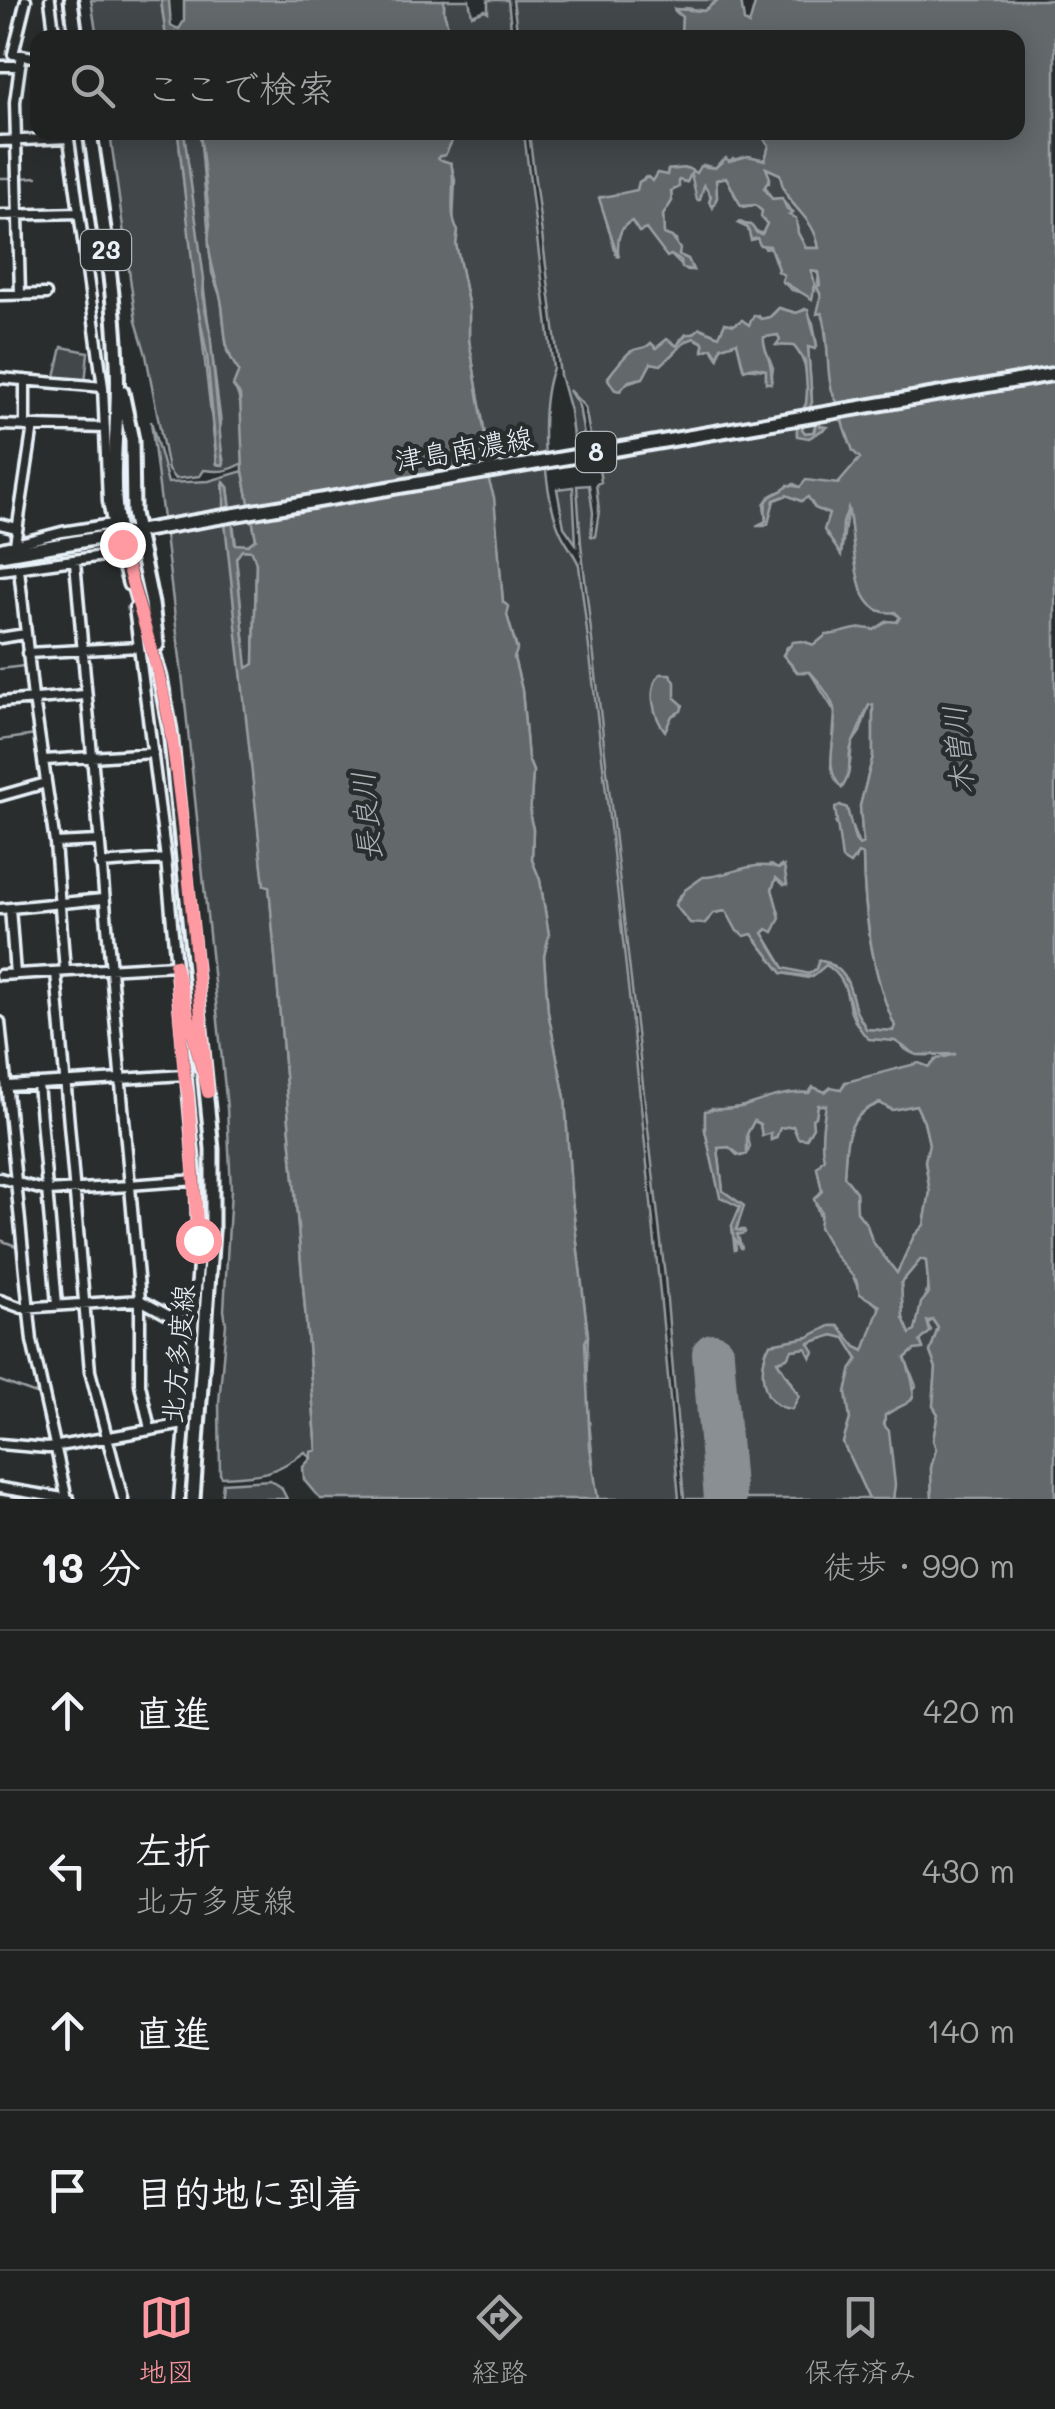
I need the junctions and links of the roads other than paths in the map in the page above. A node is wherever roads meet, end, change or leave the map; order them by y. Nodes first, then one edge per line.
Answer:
1 (26, 0) edge
2 (50, 0) edge
3 (72, 0) edge
4 (53, 30) edge
5 (75, 30) edge
6 (22, 56) junction
7 (30, 57) edge
8 (0, 66) edge
9 (20, 66) junction
10 (30, 139) edge
11 (69, 140) edge
12 (91, 140) edge
13 (0, 141) edge
14 (16, 141) junction
15 (78, 213) junction
16 (17, 215) junction
17 (0, 216) edge
18 (20, 294) junction
19 (46, 294) dead end
20 (0, 295) edge
21 (118, 368) junction
22 (1055, 374) edge
23 (0, 378) edge
24 (25, 380) junction
25 (103, 387) junction
26 (0, 426) edge
27 (29, 426) junction
28 (105, 428) junction
29 (0, 524) edge
30 (18, 528) junction
31 (115, 528) junction
32 (137, 530) junction
33 (15, 544) junction
34 (119, 548) junction
35 (0, 552) edge
36 (76, 562) junction
37 (19, 569) junction
38 (0, 570) edge
39 (25, 634) junction
40 (0, 638) edge
41 (139, 646) junction
42 (81, 650) junction
43 (27, 652) junction
44 (160, 677) junction
45 (85, 696) junction
46 (33, 698) junction
47 (0, 702) edge
48 (154, 753) junction
49 (90, 757) junction
50 (45, 760) junction
51 (46, 783) junction
52 (0, 796) edge
53 (98, 841) junction
54 (54, 843) junction
55 (166, 859) junction
56 (100, 864) junction
57 (102, 899) junction
58 (60, 903) junction
59 (5, 909) edge
60 (175, 965) junction
61 (110, 969) junction
62 (61, 972) junction
63 (15, 974) junction
64 (0, 975) edge
65 (0, 1022) edge
66 (3, 1062) edge
67 (184, 1074) junction
68 (120, 1078) junction
69 (65, 1082) junction
70 (38, 1084) junction
71 (8, 1086) junction
72 (208, 1092) junction
73 (0, 1178) edge
74 (196, 1180) junction
75 (18, 1184) junction
76 (129, 1185) junction
77 (74, 1190) junction
78 (47, 1192) junction
79 (0, 1300) edge
80 (140, 1300) junction
81 (84, 1304) junction
82 (57, 1306) junction
83 (28, 1307) junction
84 (192, 1328) junction
85 (184, 1424) junction
86 (150, 1429) junction
87 (106, 1437) junction
88 (0, 1444) edge
89 (55, 1447) junction
90 (0, 1488) edge
91 (193, 1498) edge
92 (68, 1499) edge
93 (123, 1499) edge
94 (179, 1499) edge

1 - 6 street
2 - 4 street
3 - 5 main road
6 - 7 street
6 - 9 street
8 - 9 street
9 - 14 street
10 - 14 street
11 - 15 street
12 - 21 main road, 23
13 - 14 street
14 - 16 street
15 - 16 street
15 - 25 street
16 - 17 street
16 - 18 street
18 - 19 street
18 - 20 street
21 - 31 main road
21 - 32 main road, 23
22 - 32 main road, 津島南濃線 / 8
23 - 24 street
24 - 25 street
24 - 27 street
25 - 28 street
26 - 27 street
27 - 28 street
27 - 30 street
28 - 31 street
29 - 30 street
30 - 33 street
31 - 33 street
32 - 35 main road, 津島南濃線 / 8
32 - 44 main road, 23
33 - 35 street
34 - 36 street
34 - 41 street
34 - 44 main road
36 - 37 street
36 - 42 street
37 - 38 street
37 - 39 street
39 - 40 street
39 - 43 street
41 - 42 street
41 - 48 street
42 - 43 street
42 - 45 street
43 - 46 street
44 - 72 main road, 北方多度線 / 23
45 - 46 street
45 - 49 street
46 - 47 street
46 - 50 street
48 - 49 street
48 - 55 street
49 - 50 street
49 - 53 street
50 - 51 street
51 - 52 street
51 - 54 street
53 - 54 street
53 - 56 street
54 - 58 street
55 - 56 street
55 - 60 street
56 - 57 street
57 - 58 street
57 - 61 street
58 - 59 street
58 - 62 street
59 - 63 street
60 - 61 street
60 - 67 street
60 - 72 street
61 - 62 street
61 - 68 street
62 - 63 street
62 - 69 street
63 - 64 street
65 - 66 street
66 - 71 street
67 - 68 street
67 - 74 street
68 - 69 street
68 - 76 street
69 - 70 street
69 - 77 street
70 - 71 street
70 - 78 street
71 - 75 street
72 - 91 main road, 北方多度線 / 23
73 - 75 street
74 - 76 street
74 - 84 street
75 - 78 street
75 - 83 street
76 - 77 street
76 - 80 street
77 - 78 street
77 - 81 street
78 - 82 street
79 - 83 street
80 - 81 street
80 - 84 street
80 - 86 street
81 - 82 street
81 - 87 street
82 - 83 street
83 - 89 street
84 - 85 street
85 - 86 street
85 - 94 street
86 - 87 street
87 - 89 street
87 - 93 street
88 - 89 street
89 - 92 street
90 - 92 street

